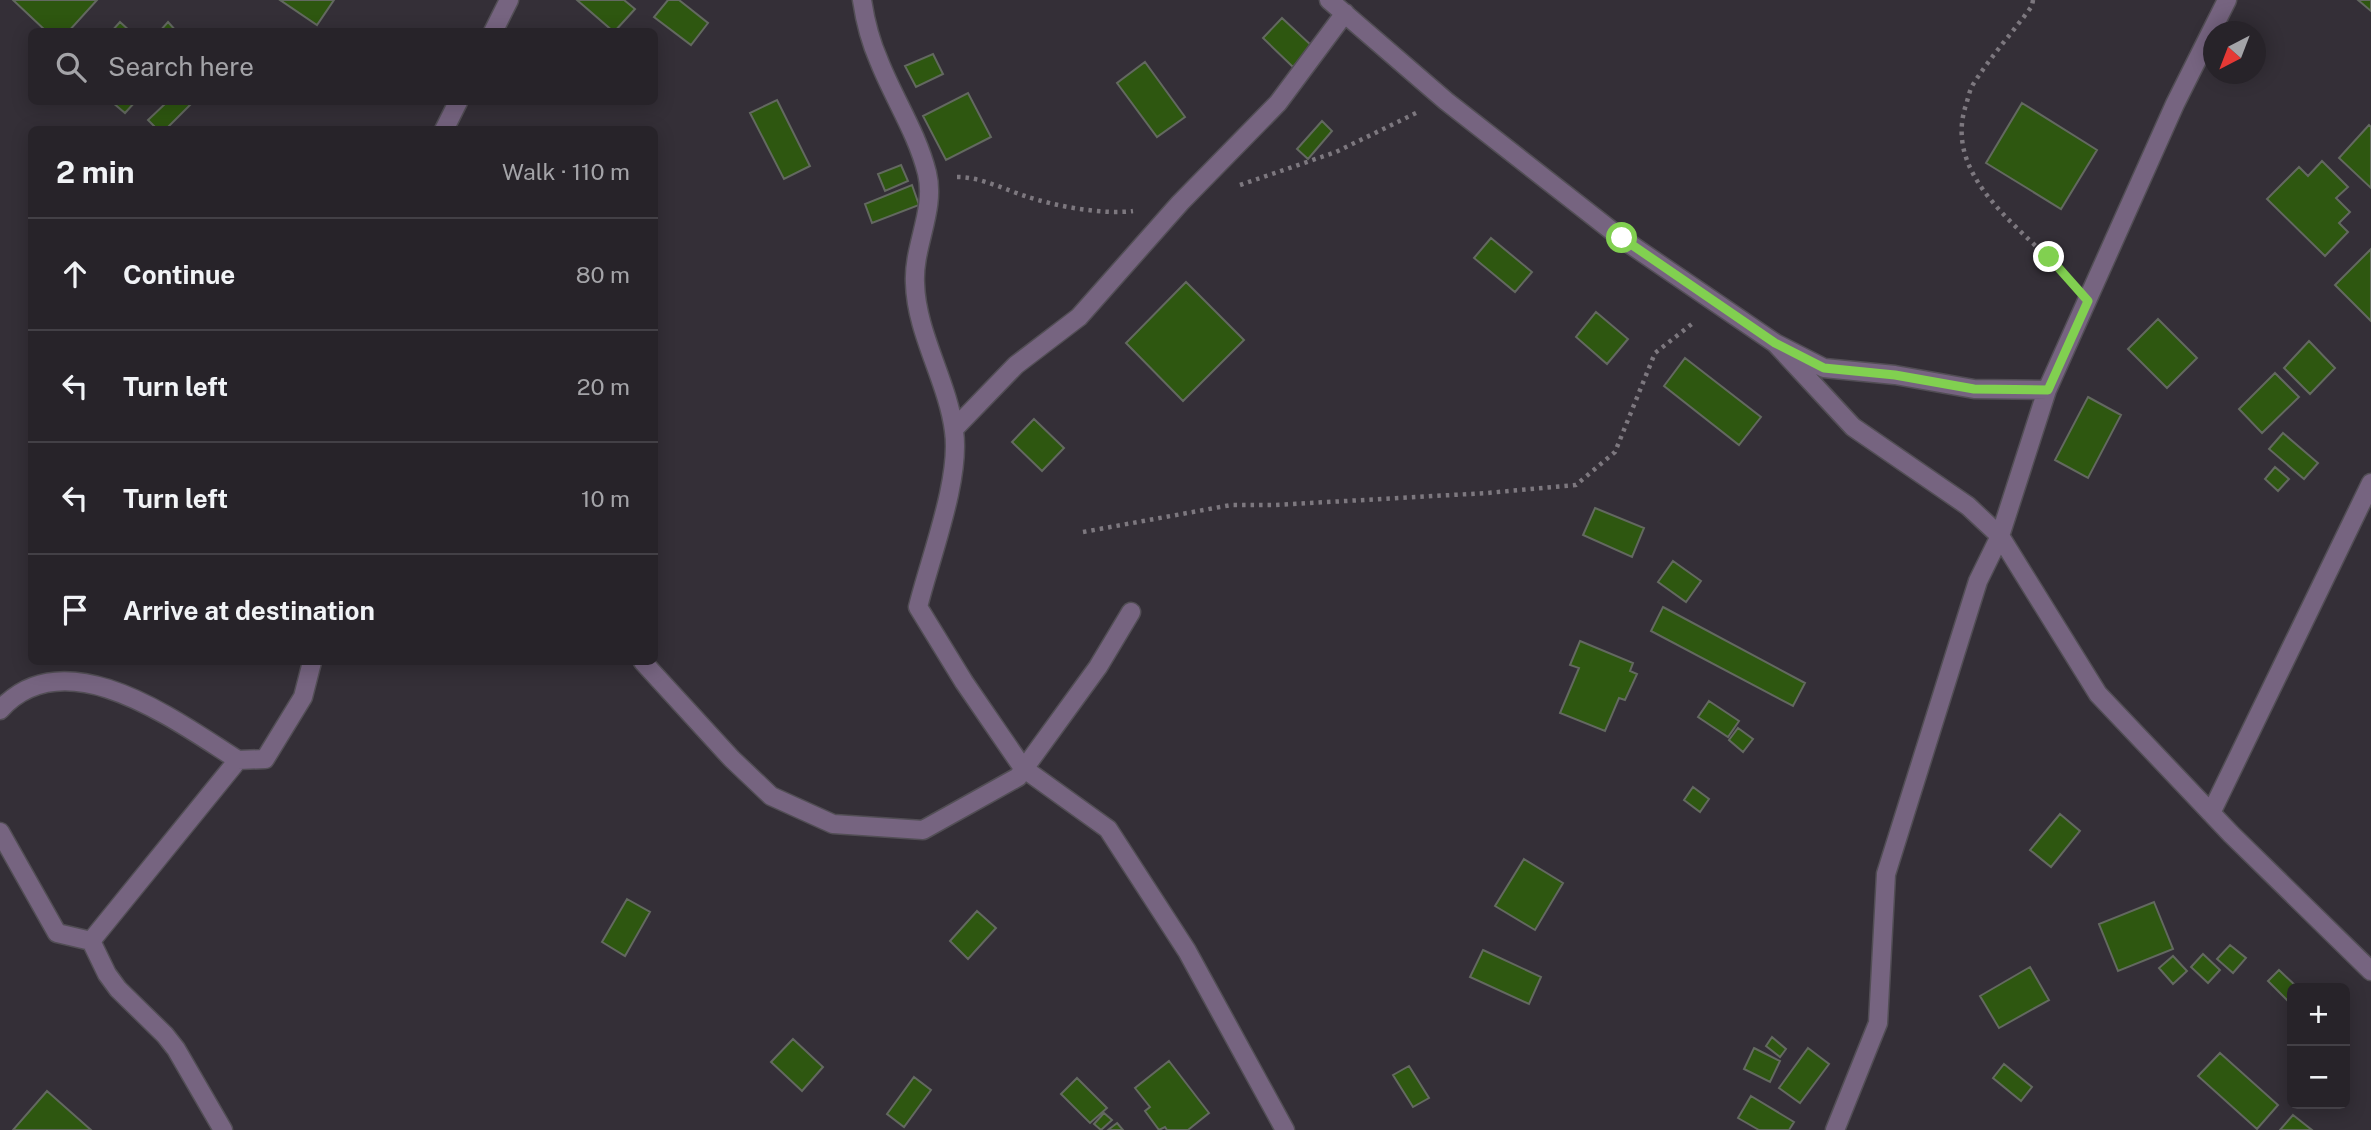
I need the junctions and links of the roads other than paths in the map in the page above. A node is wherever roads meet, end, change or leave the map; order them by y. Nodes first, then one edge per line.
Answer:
1 (509, 0) edge
2 (862, 0) edge
3 (1329, 0) edge
4 (2227, 0) edge
5 (1345, 13) junction
6 (495, 28) edge
7 (456, 105) edge
8 (446, 126) edge
9 (1775, 343) junction
10 (2048, 390) junction
11 (954, 429) junction
12 (2371, 483) edge
13 (2000, 536) junction
14 (1131, 612) dead end
15 (311, 665) edge
16 (646, 665) edge
17 (0, 710) edge
18 (238, 760) junction
19 (1023, 768) junction
20 (2211, 813) junction
21 (0, 832) edge
22 (91, 941) junction
23 (2371, 971) edge
24 (223, 1130) edge
25 (1285, 1130) edge
26 (1835, 1130) edge

1 - 6 street
2 - 11 street
3 - 5 street
4 - 10 street
5 - 9 street
5 - 11 street
7 - 8 street
9 - 10 street
9 - 13 street
10 - 13 street
11 - 19 street
12 - 20 street
13 - 20 street
13 - 26 street
14 - 19 street
15 - 18 street
16 - 19 street
17 - 18 street
18 - 22 street
19 - 25 street
20 - 23 street
21 - 22 street
22 - 24 street

